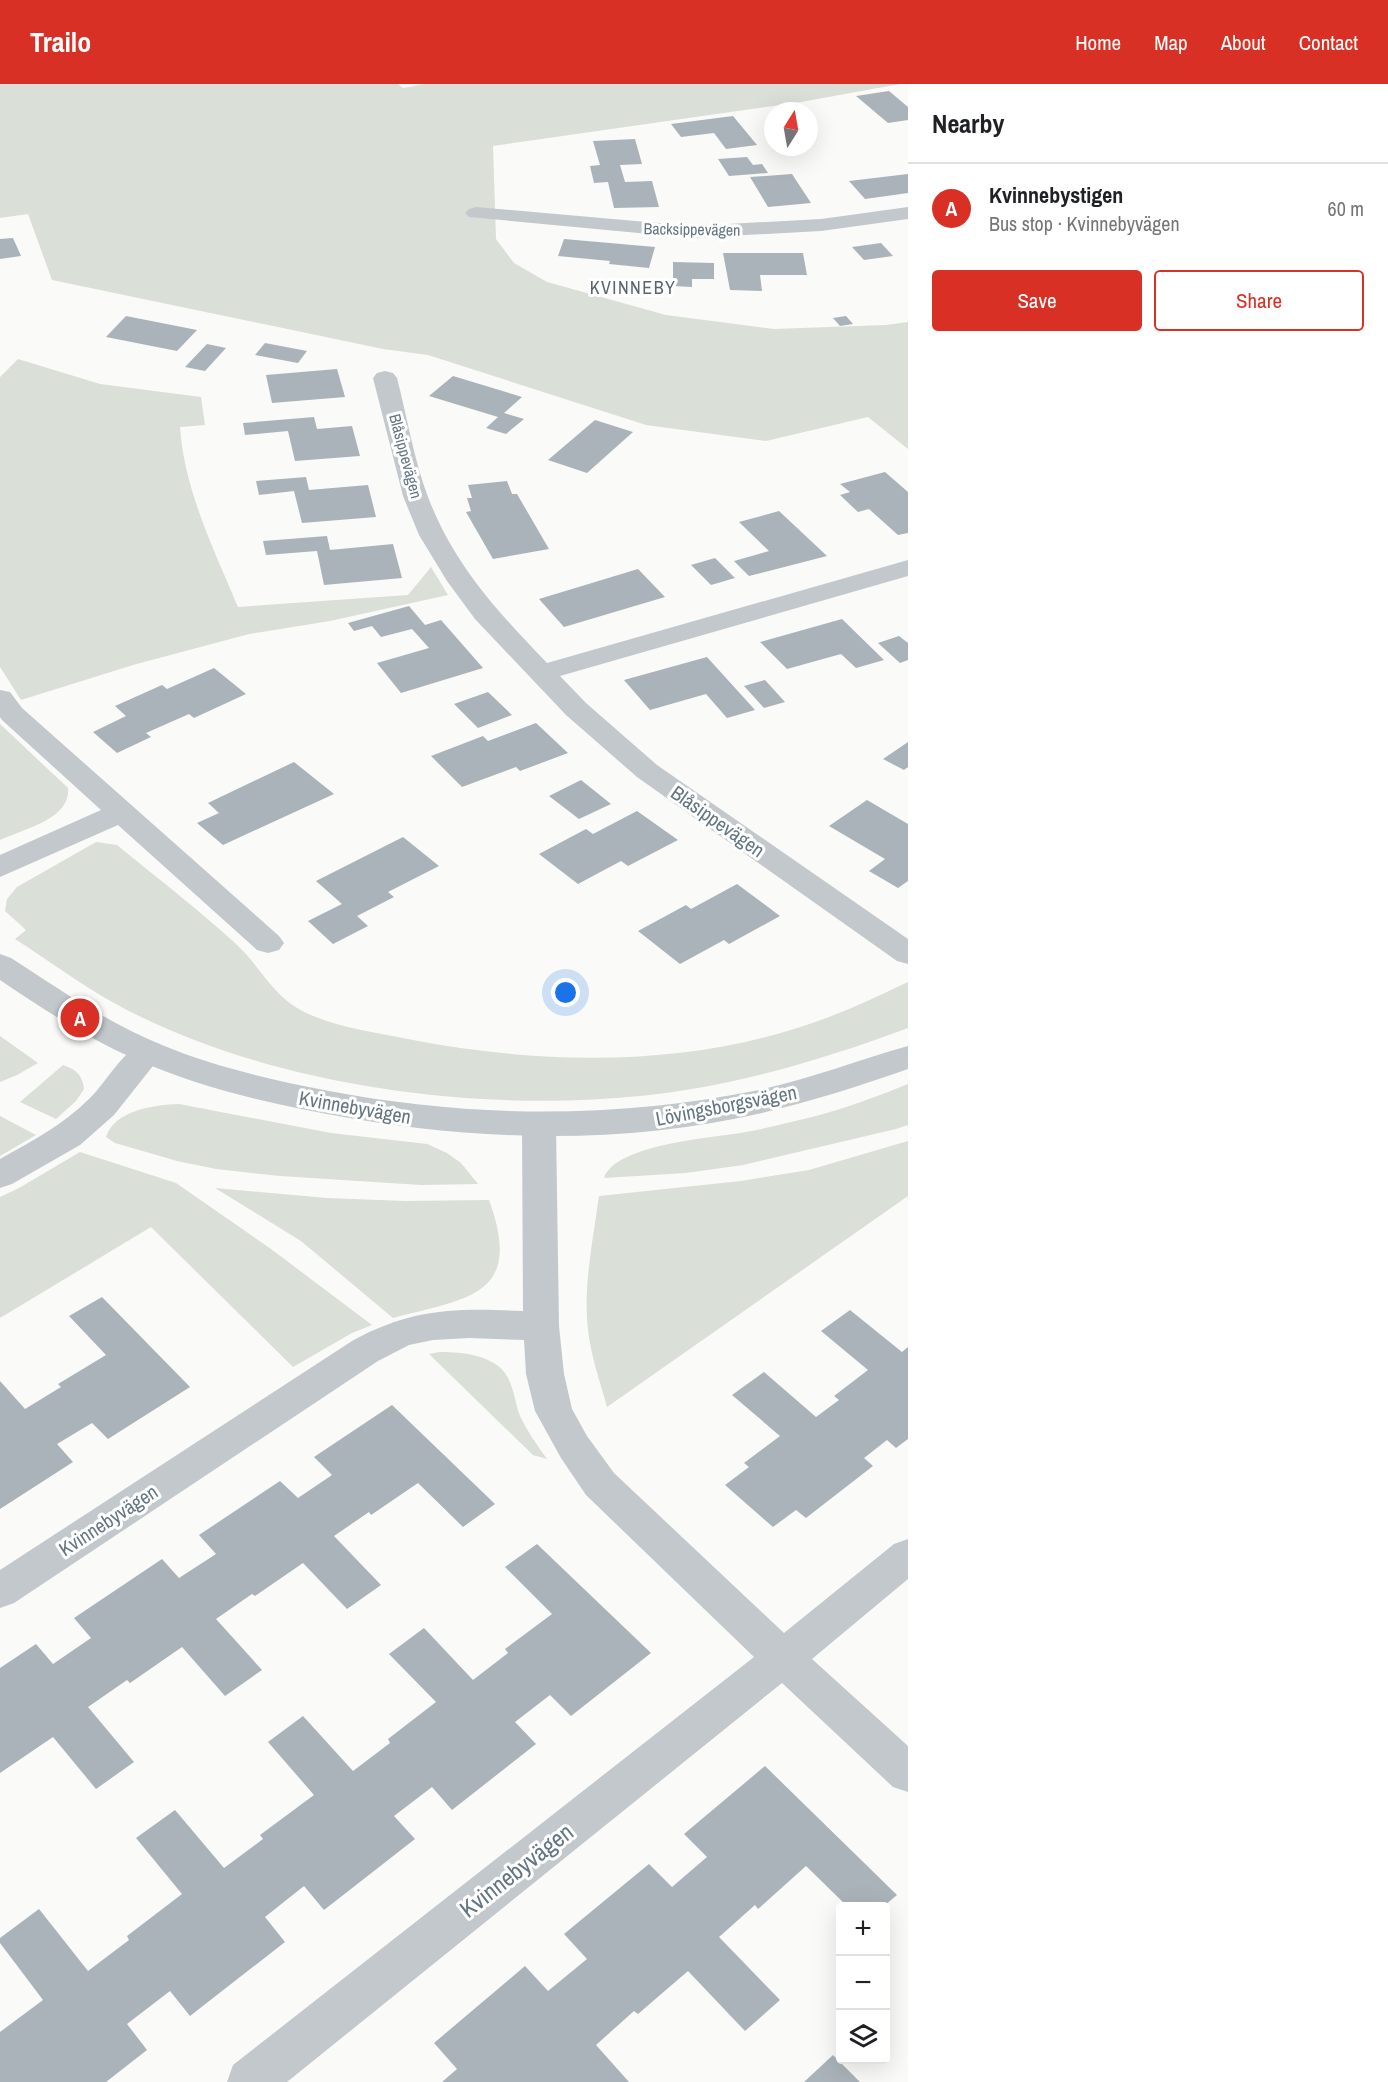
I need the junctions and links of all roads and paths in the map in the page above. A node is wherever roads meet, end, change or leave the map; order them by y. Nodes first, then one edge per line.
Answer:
1 (476, 213) dead end
2 (908, 213) edge
3 (385, 378) dead end
4 (908, 568) edge
5 (542, 673) junction
6 (0, 698) edge
7 (121, 812) junction
8 (0, 867) edge
9 (268, 943) dead end
10 (908, 954) edge
11 (0, 965) edge
12 (148, 1052) junction
13 (908, 1057) edge
14 (539, 1126) junction
15 (0, 1175) edge
16 (541, 1326) junction
17 (908, 1556) edge
18 (0, 1591) edge
19 (783, 1658) junction
20 (908, 1773) edge
21 (249, 2082) edge

1 - 2 street, Backsippevägen
3 - 5 street, Blåsippevägen
4 - 5 street
5 - 10 street, Blåsippevägen
6 - 7 street
7 - 8 street
7 - 9 street
11 - 12 street, Kvinnebyvägen
12 - 14 street, Kvinnebyvägen
12 - 15 street
13 - 14 street, Lövingsborgsvägen
14 - 16 street
16 - 18 street, Kvinnebyvägen
16 - 19 street
17 - 19 street, Kvinnebyvägen
19 - 20 street
19 - 21 street, Kvinnebyvägen

